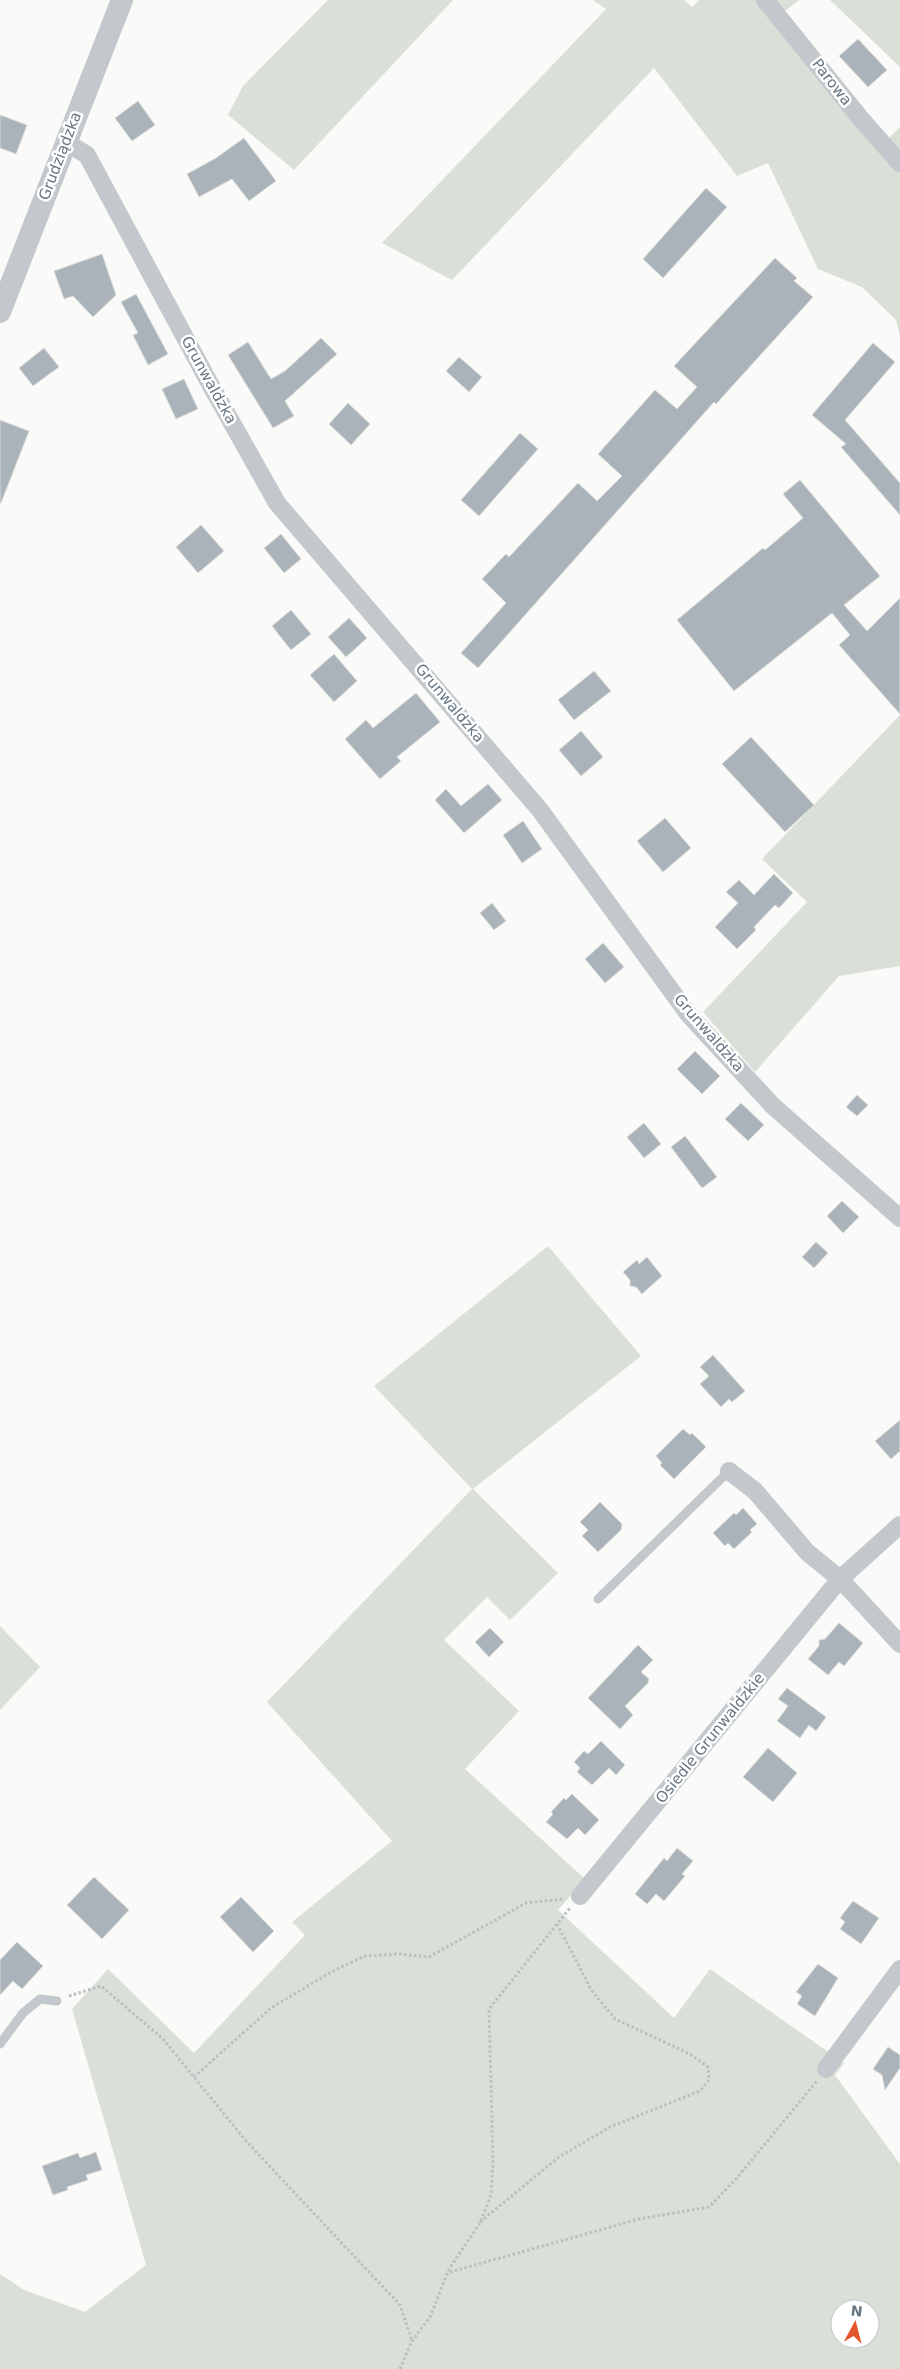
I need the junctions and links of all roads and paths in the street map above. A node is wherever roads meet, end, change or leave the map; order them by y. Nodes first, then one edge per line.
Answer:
1 (122, 0) edge
2 (765, 0) edge
3 (66, 142) junction
4 (900, 163) edge
5 (0, 312) edge
6 (900, 1218) edge
7 (729, 1471) joint
8 (900, 1525) edge
9 (840, 1579) junction
10 (598, 1599) dead end
11 (900, 1644) edge
12 (580, 1896) junction
13 (557, 1924) junction
14 (900, 1969) edge
15 (57, 2000) joint
16 (0, 2044) edge
17 (826, 2069) joint
18 (194, 2077) junction
19 (480, 2223) junction
20 (450, 2272) junction
21 (412, 2341) junction
22 (400, 2369) edge

1 - 3 street, Grudziądzka
2 - 4 street, Parowa
3 - 5 street, Grudziądzka
3 - 6 street, Grunwaldzka
7 - 9 street
7 - 10 lane
8 - 9 street, Osiedle Grunwaldzkie
9 - 11 street
9 - 12 street, Osiedle Grunwaldzkie
12 - 13 path
12 - 18 path
13 - 19 path
13 - 19 path
14 - 17 street
15 - 16 lane
15 - 18 path
17 - 20 path
18 - 21 path
19 - 20 path
20 - 21 path
21 - 22 path

